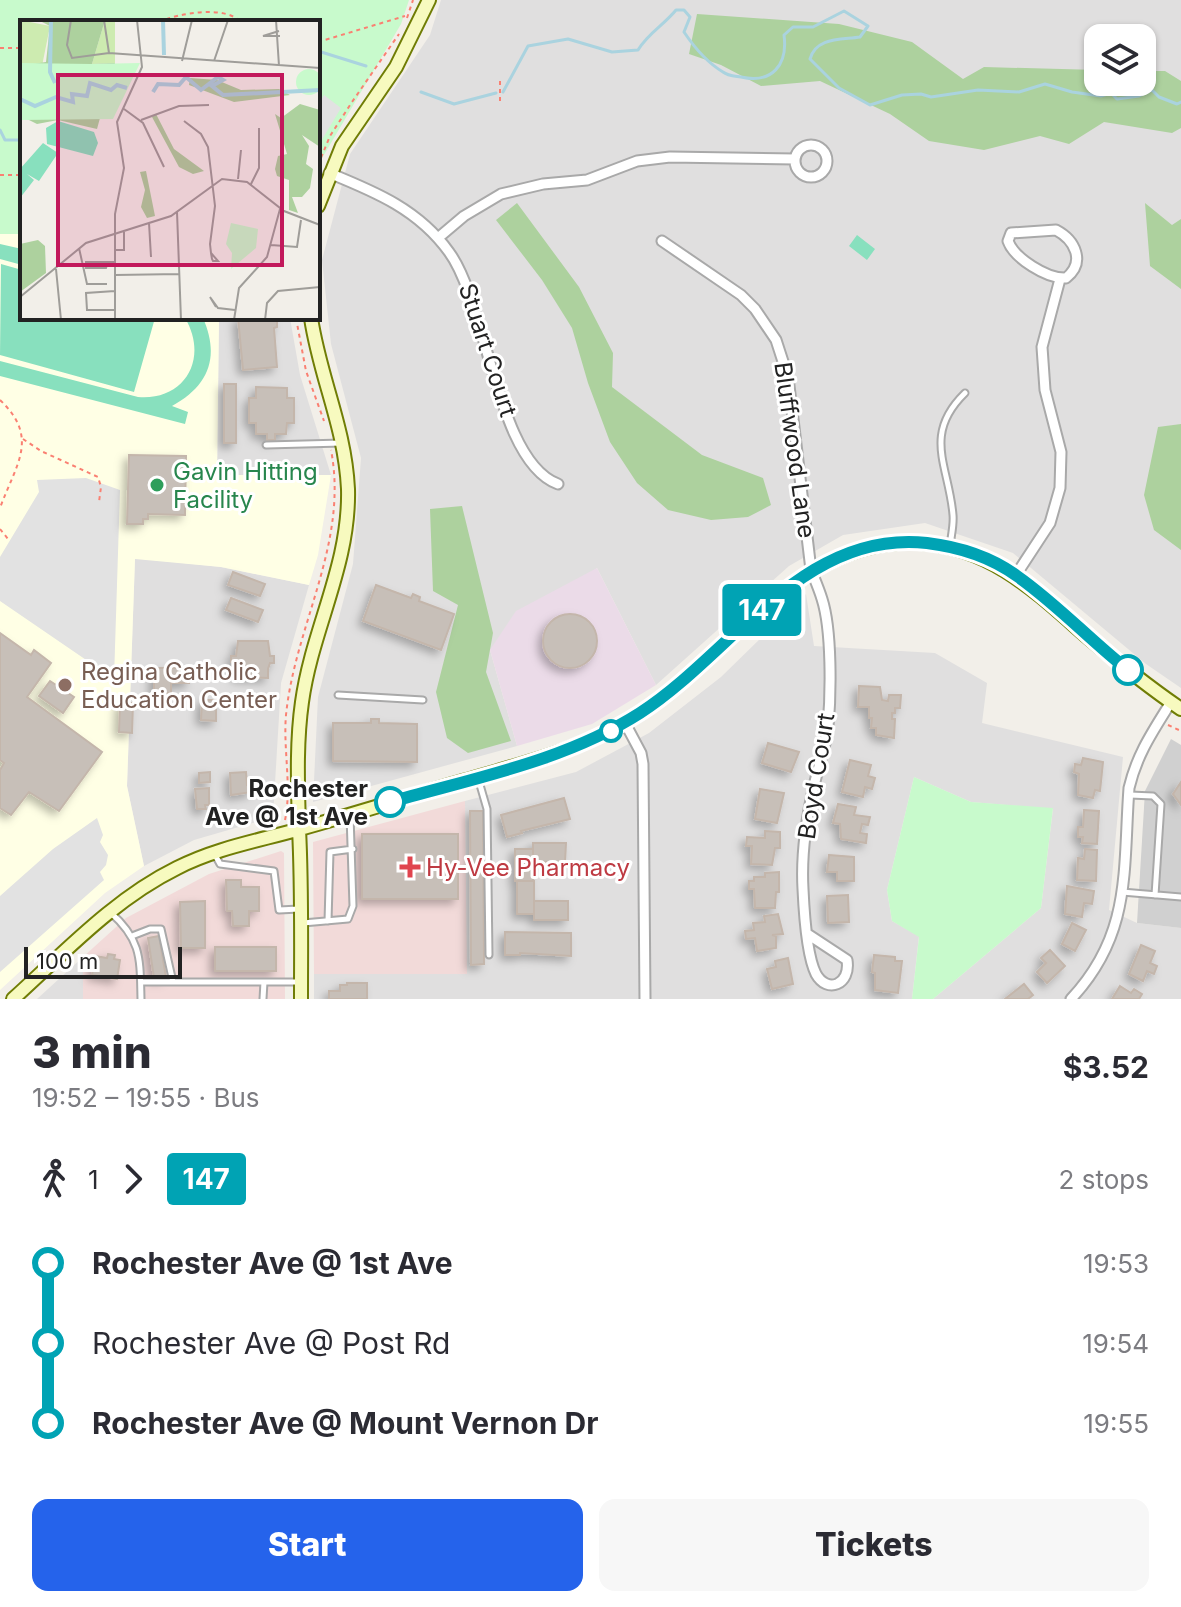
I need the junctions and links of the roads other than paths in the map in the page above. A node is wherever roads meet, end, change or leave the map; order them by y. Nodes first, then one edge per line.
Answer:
1 (427, 6) edge
2 (795, 159) dead end
3 (324, 169) edge
4 (320, 194) edge
5 (438, 238) junction
6 (662, 241) dead end
7 (1060, 279) junction
8 (311, 320) edge
9 (965, 393) dead end
10 (336, 444) junction
11 (266, 445) dead end
12 (558, 484) dead end
13 (950, 547) junction
14 (811, 570) junction
15 (1016, 575) junction
16 (338, 695) dead end
17 (423, 700) dead end
18 (1176, 705) edge
19 (625, 723) junction
20 (478, 777) junction
21 (1129, 795) junction
22 (350, 814) junction
23 (299, 829) junction
24 (353, 849) junction
25 (213, 853) junction
26 (1122, 892) junction
27 (1155, 895) junction
28 (1181, 897) edge
29 (300, 909) junction
30 (109, 911) junction
31 (328, 921) junction
32 (300, 923) junction
33 (809, 935) junction
34 (132, 936) junction
35 (489, 955) dead end
36 (141, 982) junction
37 (173, 982) junction
38 (264, 982) junction
39 (301, 982) junction
40 (13, 999) edge
41 (141, 999) edge
42 (263, 999) edge
43 (301, 999) edge
44 (645, 999) edge
45 (1071, 999) edge

1 - 3 main road
2 - 5 street
3 - 4 main road
3 - 5 street, Stuart Court
5 - 12 street, Stuart Court
6 - 14 street, Bluffwood Lane
7 - 7 street
7 - 15 street
8 - 10 main road
9 - 13 lane
10 - 11 lane
10 - 23 main road
13 - 14 main road
13 - 15 main road
14 - 19 main road
14 - 33 street, Boyd Court
15 - 18 main road
16 - 17 lane
18 - 21 street
19 - 20 main road
19 - 44 street
20 - 22 main road
20 - 35 lane
21 - 26 street
21 - 27 lane
22 - 23 main road
22 - 24 lane
23 - 25 main road
23 - 29 main road
24 - 31 lane
24 - 31 lane
25 - 29 lane
25 - 30 main road
26 - 27 lane
26 - 45 street
27 - 28 lane
29 - 32 main road
30 - 34 lane
30 - 40 main road
31 - 32 lane
32 - 39 main road
33 - 33 street, Boyd Court
34 - 36 lane
34 - 37 lane
36 - 37 lane
36 - 41 lane
37 - 38 lane
38 - 39 lane
38 - 42 lane
39 - 43 main road

